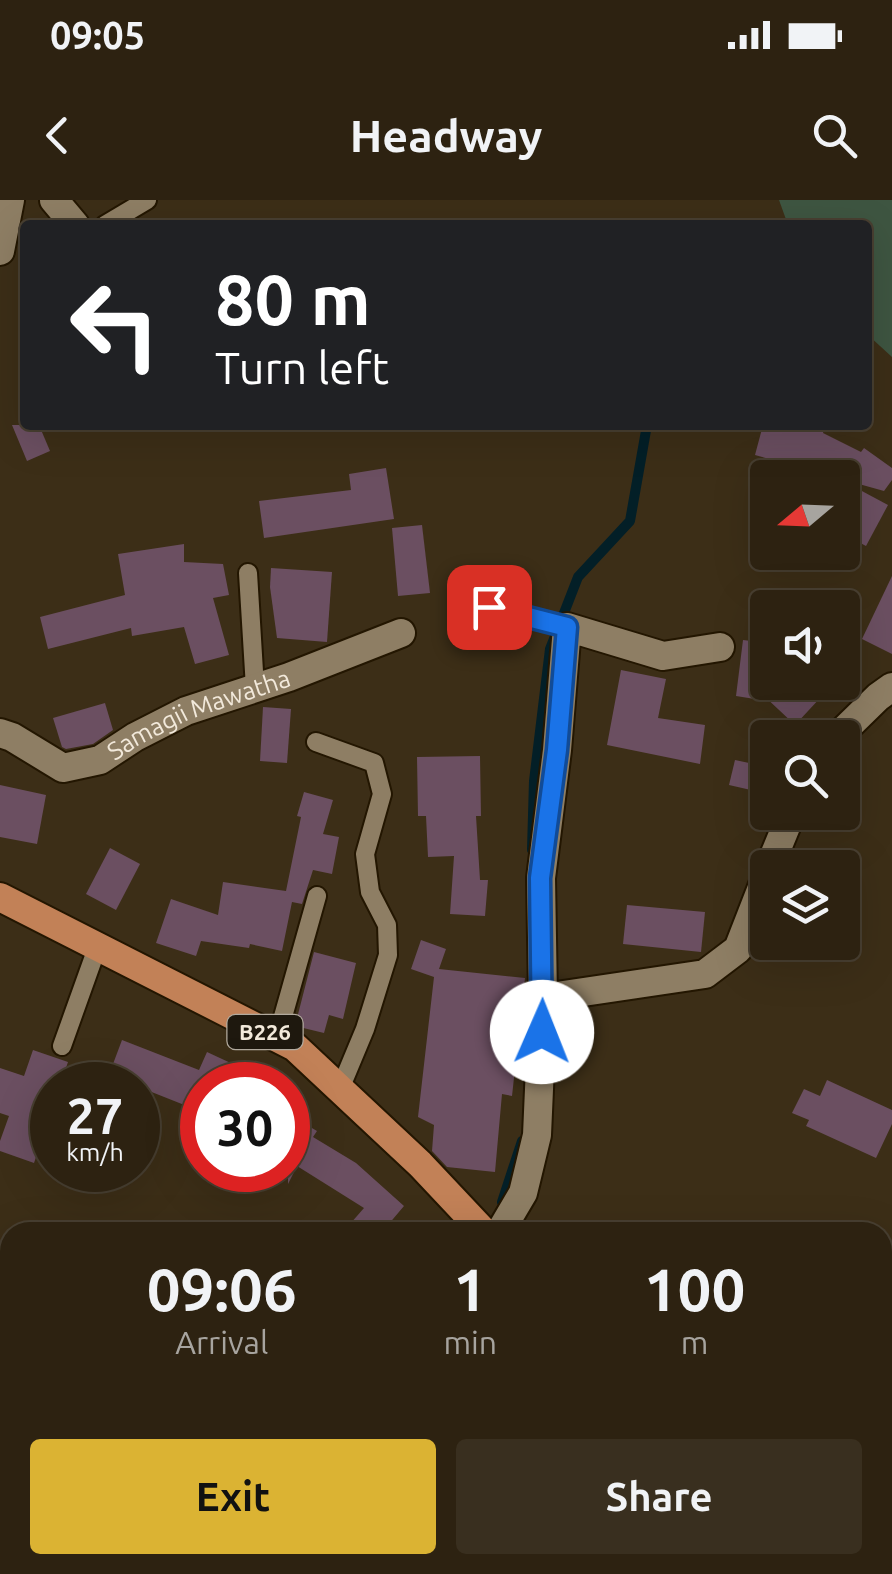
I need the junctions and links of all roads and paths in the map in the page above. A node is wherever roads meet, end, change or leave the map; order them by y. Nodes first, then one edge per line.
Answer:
1 (10, 200) edge
2 (54, 200) edge
3 (147, 200) edge
4 (71, 220) edge
5 (113, 220) edge
6 (0, 251) edge
7 (248, 573) dead end
8 (489, 607) dead end
9 (567, 627) junction
10 (401, 634) dead end
11 (720, 647) dead end
12 (892, 687) edge
13 (255, 688) junction
14 (854, 720) edge
15 (0, 733) edge
16 (316, 742) dead end
17 (317, 896) dead end
18 (0, 897) edge
19 (750, 917) edge
20 (97, 948) junction
21 (543, 998) junction
22 (277, 1038) junction
23 (62, 1046) dead end
24 (340, 1090) junction
25 (475, 1222) edge
26 (506, 1222) edge

1 - 6 street
2 - 4 street
3 - 5 lane
7 - 13 lane
8 - 9 lane
9 - 11 street
9 - 21 street
10 - 13 street, Samagii Mawatha
12 - 14 street
13 - 15 street, Samagii Mawatha
16 - 24 lane
17 - 22 lane
18 - 20 main road, B226
19 - 21 street
20 - 22 main road, B226
20 - 23 lane
21 - 26 street
22 - 24 main road, B226
24 - 25 main road, B226

